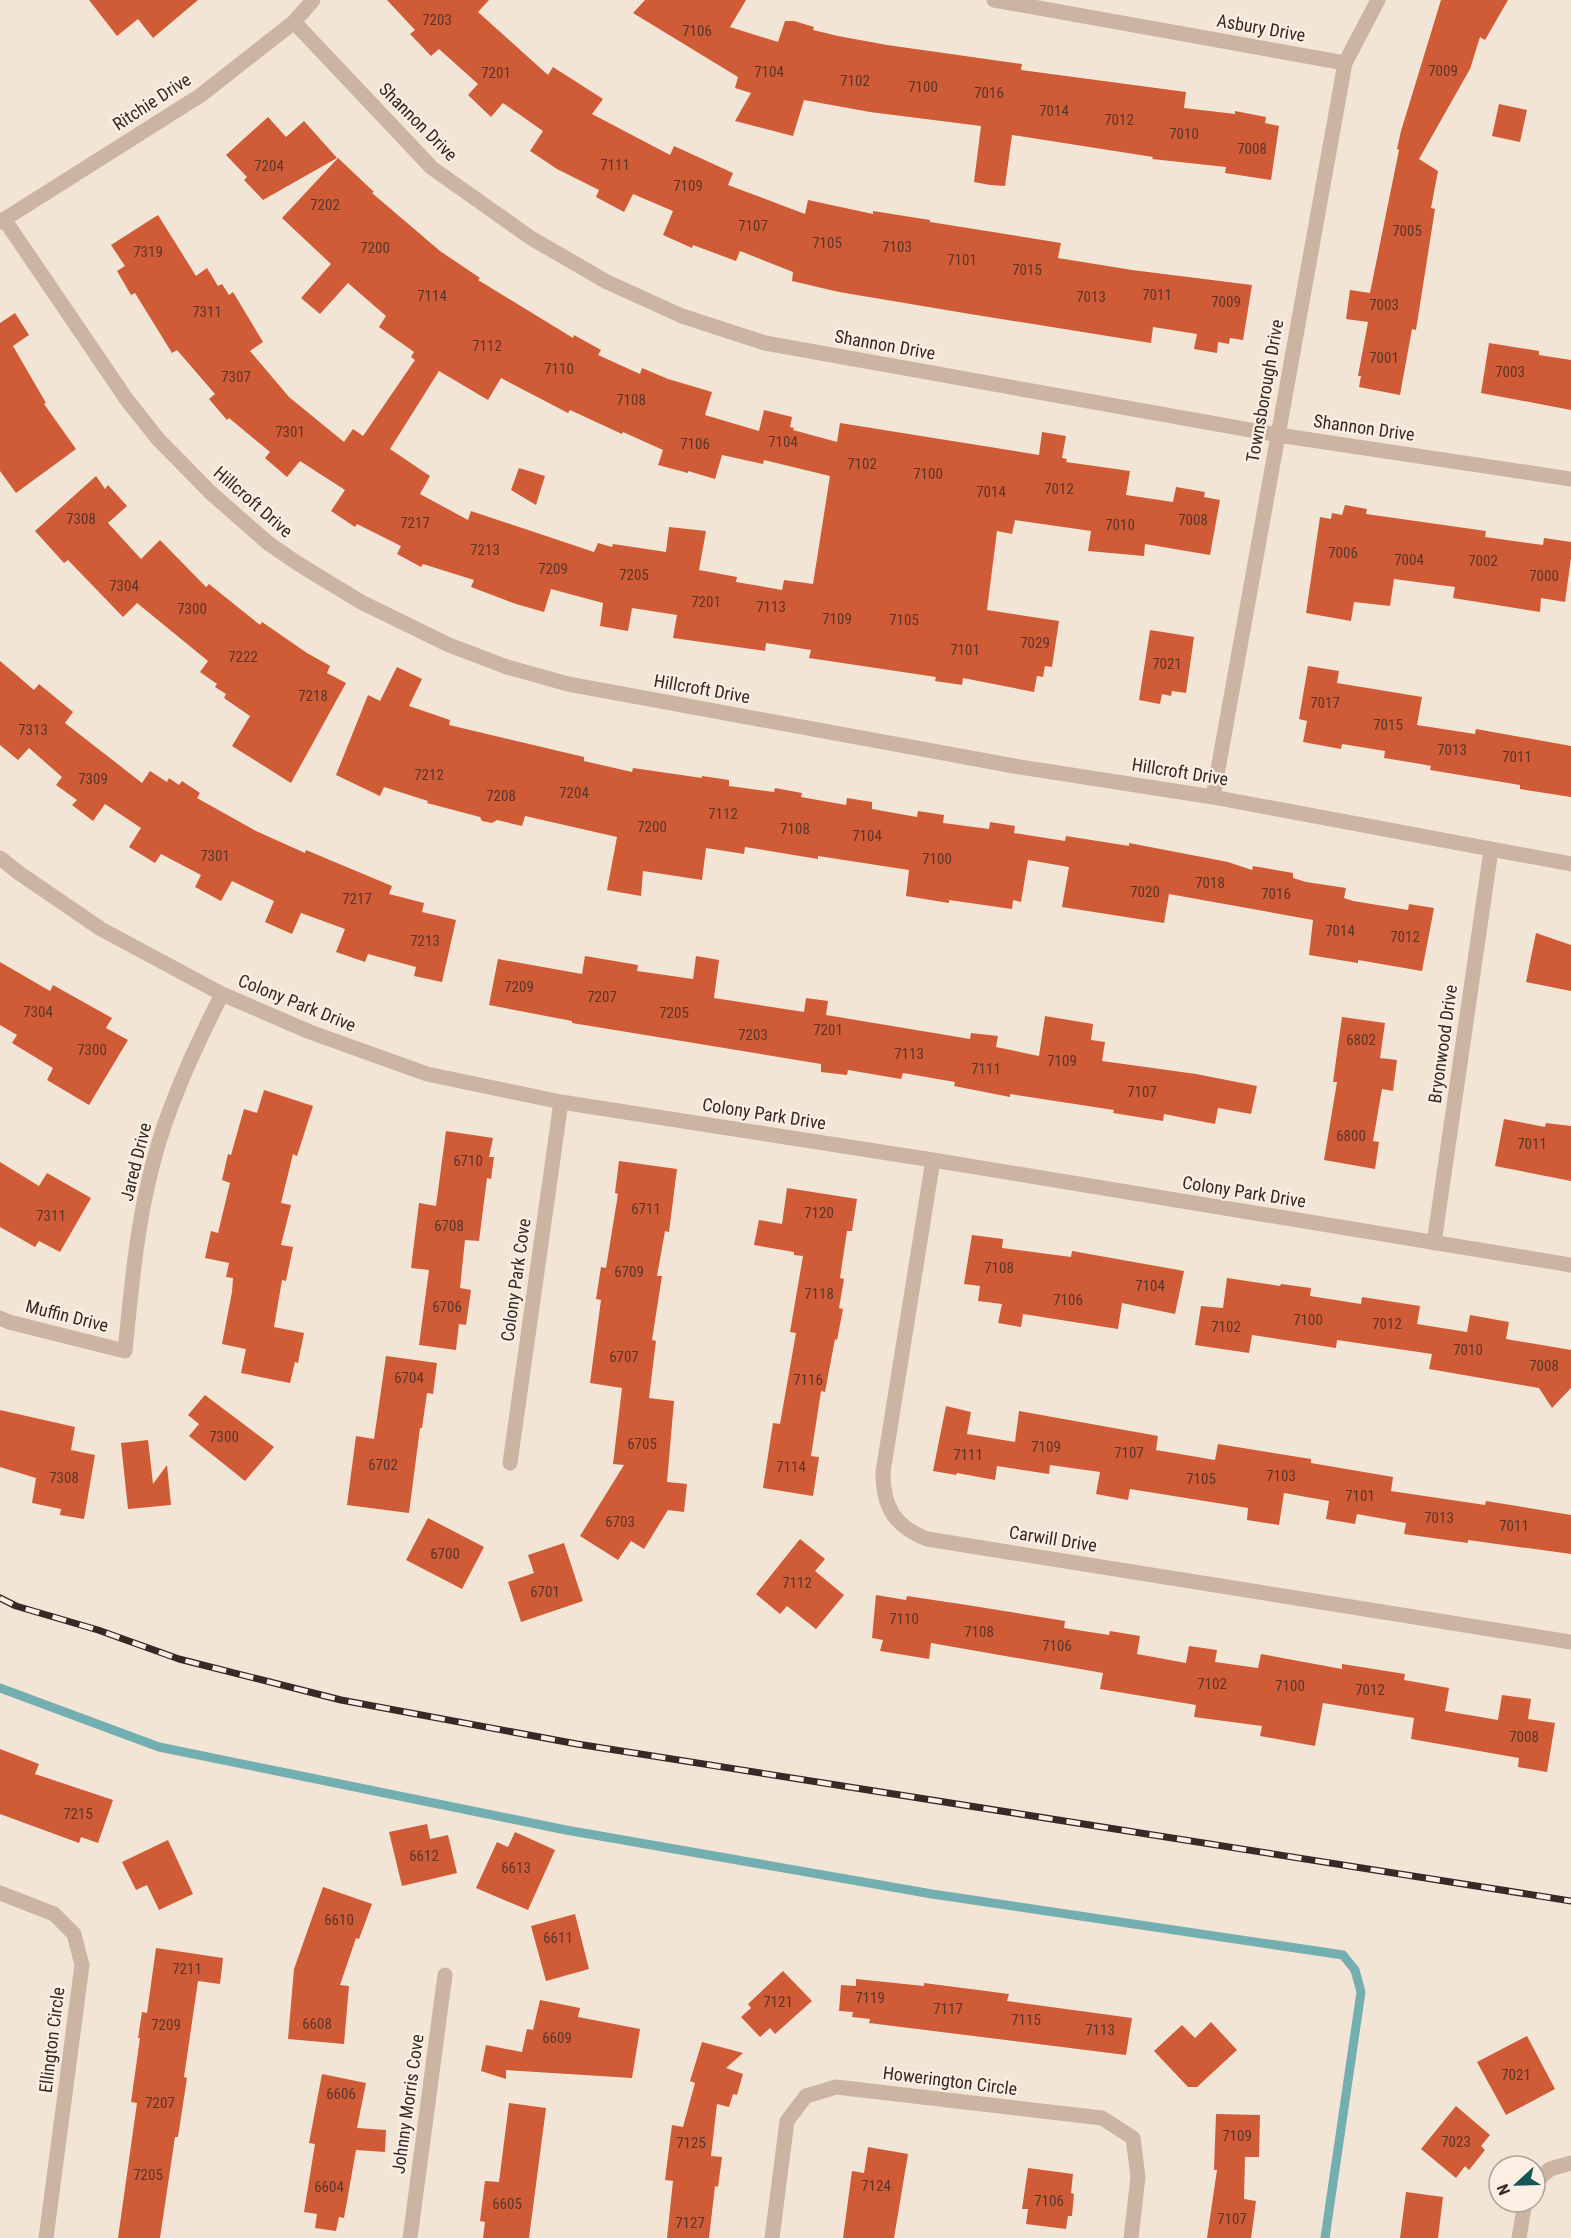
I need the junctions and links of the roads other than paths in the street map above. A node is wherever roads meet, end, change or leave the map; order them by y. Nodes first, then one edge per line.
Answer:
1 (313, 0) edge
2 (994, 0) edge
3 (1378, 0) edge
4 (294, 22) junction
5 (1345, 63) junction
6 (2, 220) edge
7 (1278, 435) junction
8 (1571, 479) edge
9 (1213, 797) junction
10 (1491, 850) junction
11 (0, 858) edge
12 (1571, 864) edge
13 (222, 994) junction
14 (561, 1102) junction
15 (933, 1160) junction
16 (1434, 1243) junction
17 (1571, 1265) edge
18 (0, 1317) edge
19 (125, 1351) joint
20 (510, 1463) dead end
21 (1571, 1642) edge
22 (0, 1893) edge
23 (445, 1975) dead end
24 (1571, 2163) edge
25 (1547, 2172) edge
26 (1523, 2214) edge
27 (46, 2238) edge
28 (410, 2238) edge
29 (772, 2238) edge
30 (1131, 2238) edge
31 (1519, 2238) edge

1 - 4 street, Ritchie Drive
2 - 5 street, Asbury Drive
3 - 5 street, Townsborough Drive
4 - 6 street, Ritchie Drive
4 - 7 street, Shannon Drive
5 - 7 street, Townsborough Drive
6 - 9 street, Hillcroft Drive
7 - 8 street, Shannon Drive
7 - 9 street, Townsborough Drive
9 - 10 street, Hillcroft Drive
10 - 12 street, Hillcroft Drive
10 - 16 street, Bryonwood Drive
11 - 13 street, Colony Park Drive
13 - 14 street, Colony Park Drive
13 - 19 street, Jared Drive
14 - 15 street, Colony Park Drive
14 - 20 street, Colony Park Cove
15 - 16 street, Colony Park Drive
15 - 21 street, Carwill Drive
16 - 17 street, Colony Park Drive
18 - 19 street, Muffin Drive
22 - 27 street, Ellington Circle
23 - 28 street, Johnny Morris Cove
24 - 25 street
26 - 31 street
29 - 30 street, Howerington Circle

